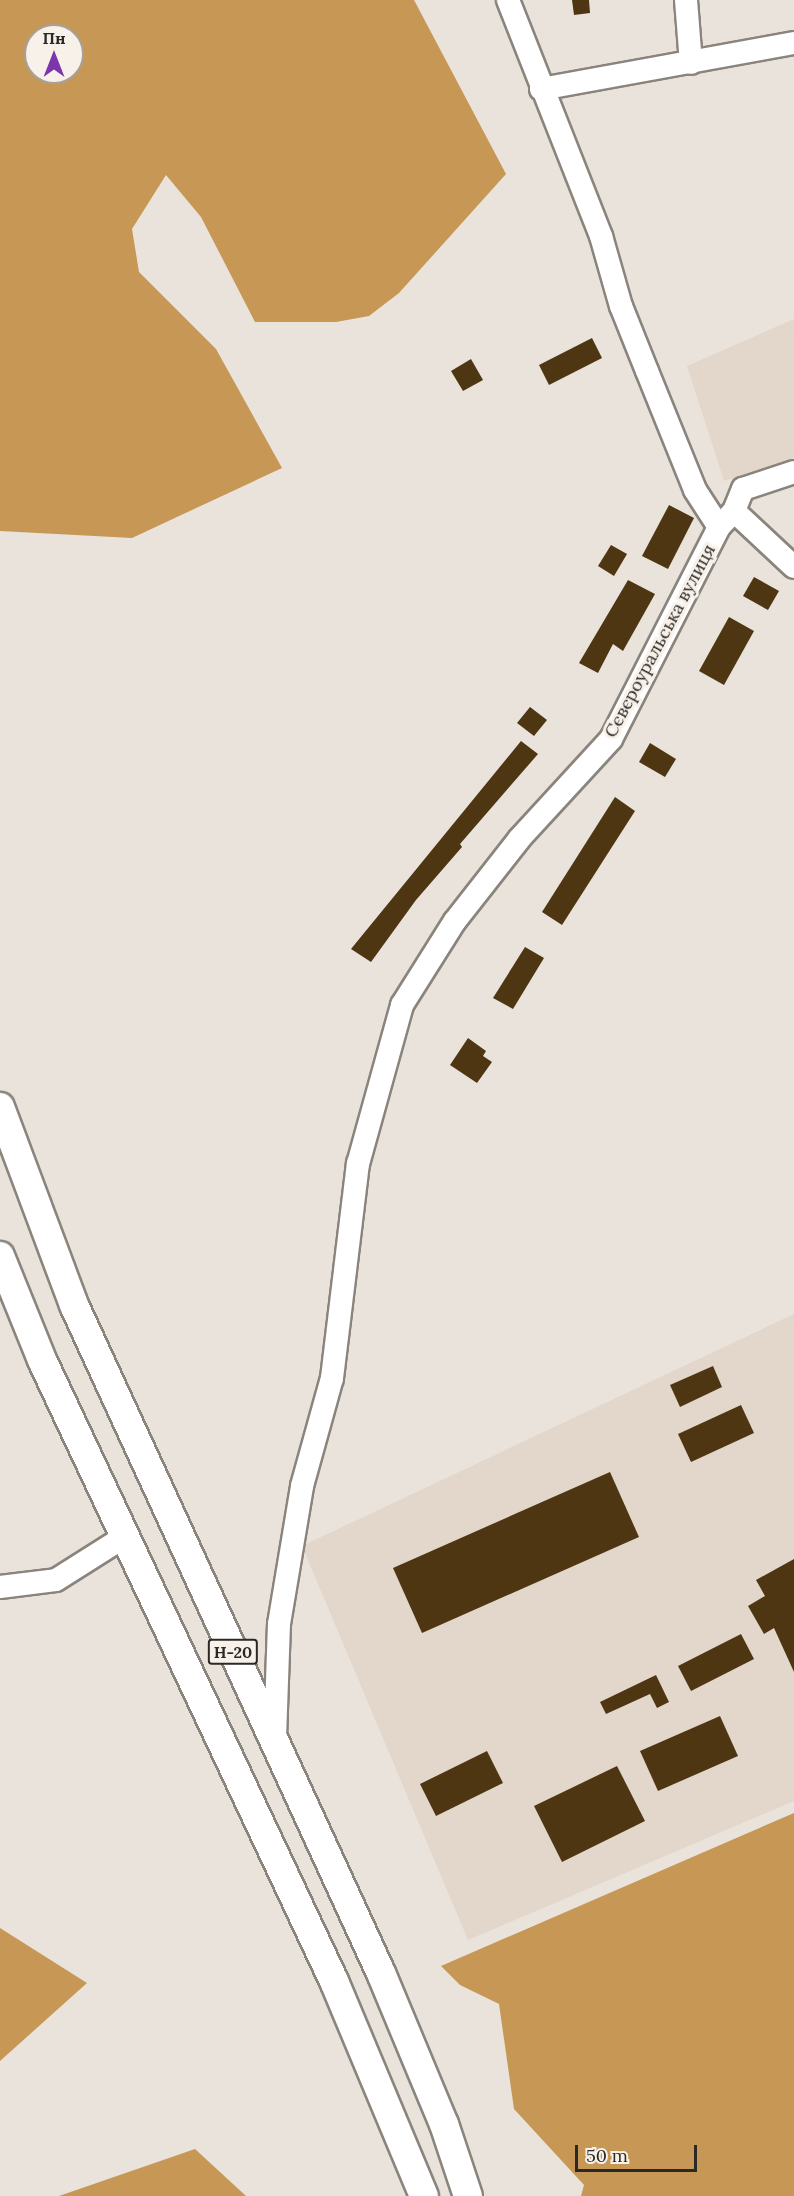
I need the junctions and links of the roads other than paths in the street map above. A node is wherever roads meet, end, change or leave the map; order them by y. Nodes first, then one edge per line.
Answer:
1 (508, 0) edge
2 (686, 0) edge
3 (794, 43) edge
4 (691, 63) junction
5 (541, 89) junction
6 (794, 472) edge
7 (727, 519) junction
8 (794, 567) edge
9 (0, 1107) edge
10 (0, 1256) edge
11 (124, 1537) junction
12 (0, 1587) edge
13 (274, 1738) junction
14 (424, 2196) edge
15 (468, 2196) edge

1 - 5 street
2 - 4 street
3 - 4 street
4 - 5 street
5 - 7 street
6 - 7 street, Сєвєроуральська вулиця
7 - 8 street
7 - 13 street, Сєвєроуральська вулиця
9 - 13 main road, Н-20
10 - 11 main road, Н-20
11 - 12 street
11 - 14 main road, Н-20
13 - 15 main road, Н-20

